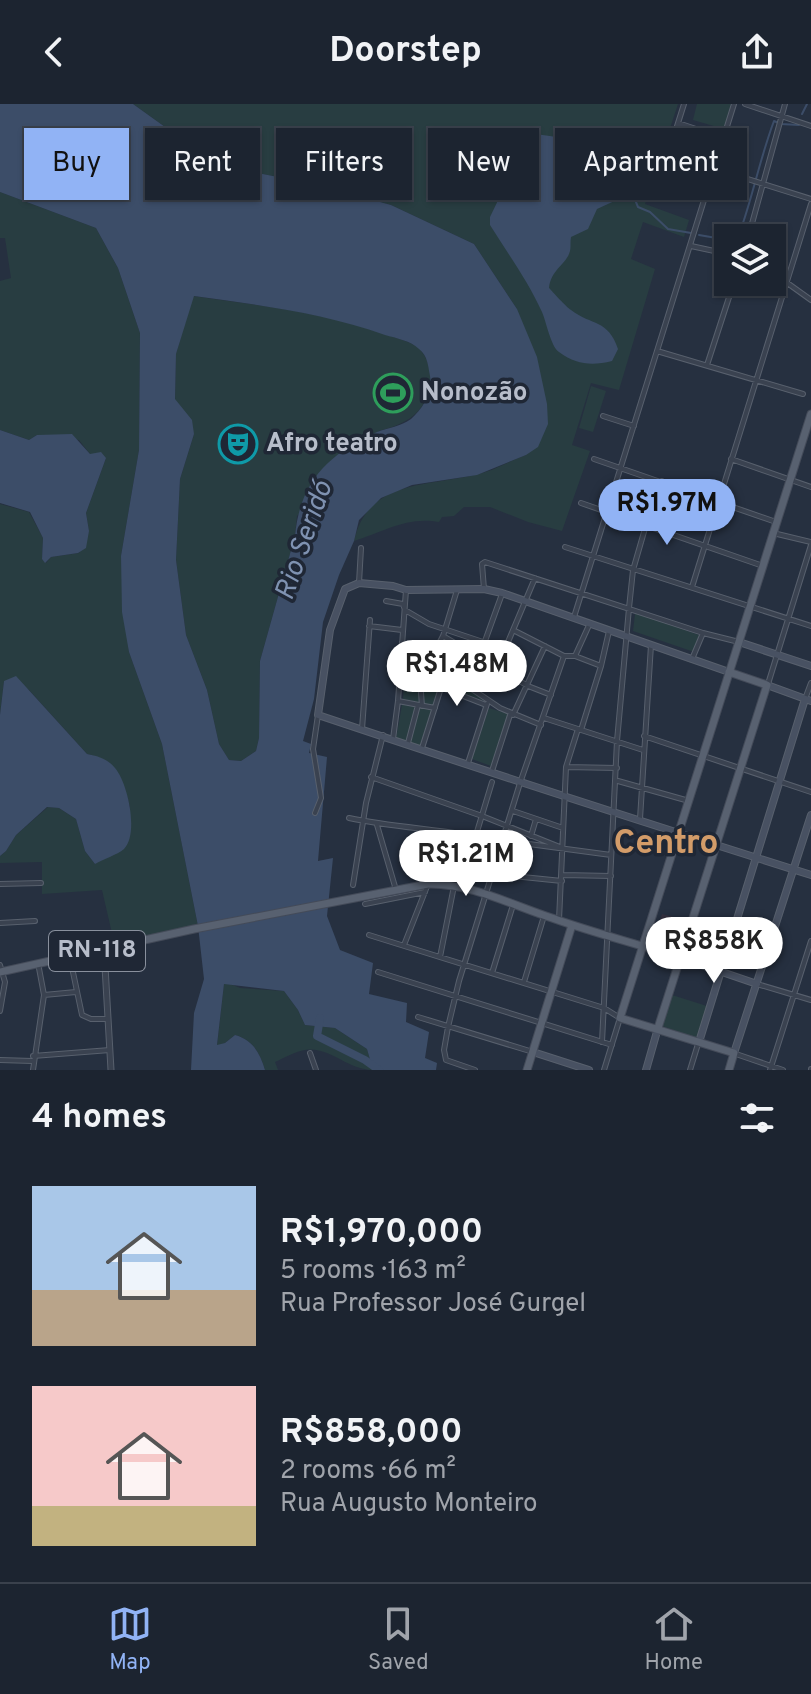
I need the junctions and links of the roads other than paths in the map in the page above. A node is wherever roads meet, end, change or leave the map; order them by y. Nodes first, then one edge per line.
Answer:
1 (684, 104) edge
2 (734, 104) edge
3 (745, 104) edge
4 (785, 104) edge
5 (781, 116) junction
6 (678, 123) junction
7 (811, 126) edge
8 (676, 128) edge
9 (694, 128) edge
10 (726, 128) edge
11 (747, 179) edge
12 (758, 183) junction
13 (704, 200) edge
14 (811, 201) edge
15 (751, 224) edge
16 (691, 246) junction
17 (714, 251) edge
18 (786, 282) joint
19 (729, 296) edge
20 (782, 296) edge
21 (811, 300) edge
22 (657, 351) junction
23 (707, 365) junction
24 (755, 381) junction
25 (803, 394) dead end
26 (811, 414) edge
27 (603, 416) dead end
28 (634, 426) junction
29 (594, 459) dead end
30 (731, 459) junction
31 (621, 467) junction
32 (790, 479) junction
33 (662, 481) junction
34 (811, 487) edge
35 (718, 501) junction
36 (581, 503) dead end
37 (607, 511) junction
38 (776, 522) junction
39 (646, 525) junction
40 (773, 533) junction
41 (705, 544) junction
42 (811, 544) edge
43 (565, 547) dead end
44 (361, 548) dead end
45 (593, 557) junction
46 (763, 566) junction
47 (633, 570) junction
48 (535, 577) junction
49 (359, 583) junction
50 (692, 587) junction
51 (484, 589) junction
52 (406, 590) junction
53 (457, 590) junction
54 (502, 593) junction
55 (582, 593) junction
56 (524, 600) junction
57 (386, 601) dead end
58 (629, 608) junction
59 (750, 608) junction
60 (405, 610) junction
61 (574, 617) junction
62 (788, 619) junction
63 (370, 620) dead end
64 (590, 623) junction
65 (368, 626) junction
66 (811, 626) edge
67 (446, 629) junction
68 (609, 629) junction
69 (402, 630) junction
70 (513, 630) junction
71 (703, 633) junction
72 (627, 635) junction
73 (443, 636) junction
74 (485, 641) junction
75 (402, 642) junction
76 (739, 642) junction
77 (651, 645) junction
78 (545, 646) junction
79 (504, 649) junction
80 (418, 652) junction
81 (777, 654) junction
82 (564, 656) junction
83 (575, 656) junction
84 (692, 659) junction
85 (430, 661) junction
86 (420, 663) junction
87 (401, 666) junction
88 (601, 666) junction
89 (811, 666) edge
90 (497, 668) junction
91 (446, 672) junction
92 (729, 672) junction
93 (422, 680) junction
94 (811, 683) edge
95 (767, 685) junction
96 (528, 686) junction
97 (442, 687) junction
98 (551, 695) junction
99 (808, 700) edge
100 (398, 701) junction
101 (487, 702) junction
102 (420, 705) junction
103 (435, 708) junction
104 (318, 715) junction
105 (512, 715) junction
106 (544, 718) junction
107 (541, 725) junction
108 (362, 727) junction
109 (579, 729) junction
110 (383, 735) junction
111 (644, 736) junction
112 (393, 739) junction
113 (617, 741) junction
114 (408, 743) junction
115 (422, 748) junction
116 (643, 750) junction
117 (703, 755) junction
118 (468, 763) junction
119 (566, 767) junction
120 (617, 768) junction
121 (743, 769) junction
122 (491, 774) junction
123 (371, 777) junction
124 (617, 781) junction
125 (492, 782) dead end
126 (779, 782) junction
127 (520, 783) junction
128 (642, 788) junction
129 (811, 792) edge
130 (565, 797) junction
131 (689, 801) junction
132 (513, 811) junction
133 (315, 813) dead end
134 (615, 813) junction
135 (811, 815) edge
136 (482, 816) junction
137 (349, 818) dead end
138 (536, 819) junction
139 (363, 821) junction
140 (640, 822) junction
141 (377, 825) junction
142 (508, 826) junction
143 (563, 828) junction
144 (678, 833) junction
145 (459, 834) junction
146 (476, 835) junction
147 (531, 836) junction
148 (504, 840) junction
149 (529, 844) junction
150 (562, 847) junction
151 (717, 847) junction
152 (611, 855) junction
153 (417, 856) dead end
154 (755, 858) junction
155 (457, 859) junction
156 (496, 864) junction
157 (794, 870) junction
158 (493, 874) junction
159 (811, 875) edge
160 (611, 876) junction
161 (562, 878) junction
162 (41, 883) dead end
163 (0, 884) edge
164 (353, 885) dead end
165 (454, 886) junction
166 (426, 888) junction
167 (396, 890) junction
168 (487, 895) junction
169 (365, 904) dead end
170 (513, 905) junction
171 (544, 916) junction
172 (35, 921) dead end
173 (559, 921) junction
174 (0, 923) edge
175 (572, 925) junction
176 (369, 935) dead end
177 (606, 935) junction
178 (811, 941) edge
179 (404, 945) junction
180 (642, 946) junction
181 (104, 949) junction
182 (70, 956) junction
183 (440, 957) junction
184 (681, 958) junction
185 (38, 963) junction
186 (465, 965) junction
187 (1, 969) edge
188 (719, 971) junction
189 (378, 972) dead end
190 (492, 973) junction
191 (524, 982) junction
192 (757, 984) junction
193 (552, 991) junction
194 (76, 992) junction
195 (44, 995) junction
196 (455, 995) junction
197 (795, 995) junction
198 (811, 1000) edge
199 (604, 1008) junction
200 (0, 1011) edge
201 (418, 1017) dead end
202 (620, 1018) junction
203 (108, 1019) junction
204 (542, 1023) junction
205 (448, 1027) junction
206 (658, 1028) junction
207 (602, 1042) junction
208 (699, 1042) junction
209 (612, 1045) junction
210 (110, 1050) junction
211 (533, 1052) junction
212 (310, 1053) dead end
213 (734, 1053) junction
214 (33, 1059) junction
215 (0, 1060) edge
216 (771, 1068) edge
217 (33, 1070) edge
218 (111, 1070) edge
219 (316, 1070) edge
220 (475, 1070) edge
221 (527, 1070) edge
222 (589, 1070) edge
223 (604, 1070) edge
224 (646, 1070) edge
225 (690, 1070) edge
226 (729, 1070) edge
227 (783, 1070) edge

1 - 6 street
2 - 10 street
3 - 5 street
4 - 5 street
5 - 7 street
5 - 12 street
6 - 8 street
6 - 9 street
11 - 12 street
12 - 14 street
12 - 15 street
13 - 16 street
14 - 18 street
16 - 17 street
16 - 22 street
18 - 21 street
19 - 23 street
20 - 24 street
22 - 23 street
22 - 28 street
23 - 24 street
24 - 25 street
24 - 30 street
26 - 32 main road
27 - 28 street
28 - 31 street
29 - 31 street
30 - 32 street
30 - 35 street
31 - 33 street
31 - 37 street
32 - 34 street
32 - 38 main road
33 - 35 street
33 - 39 street
35 - 38 street
35 - 41 street
36 - 37 street
37 - 39 street
37 - 45 street
38 - 40 main road
39 - 41 street
39 - 47 street
40 - 42 street
40 - 46 main road
41 - 46 street
41 - 50 street
42 - 62 street
43 - 45 street
44 - 49 street
45 - 47 street
45 - 55 street
46 - 59 main road
47 - 50 street
47 - 58 street
48 - 51 street
48 - 55 street
48 - 56 street
49 - 52 main road
49 - 104 main road
50 - 59 street
51 - 53 main road
51 - 54 main road
52 - 53 main road
52 - 60 street
53 - 67 street
54 - 56 main road
54 - 74 street
55 - 58 street
55 - 61 street
56 - 61 main road
56 - 70 street
57 - 60 street
58 - 71 street
58 - 72 street
59 - 62 street
59 - 76 main road
60 - 67 street
60 - 69 street
61 - 64 main road
62 - 66 street
62 - 81 street
63 - 65 street
64 - 68 main road
64 - 83 street
65 - 69 street
65 - 108 street
67 - 73 street
67 - 74 street
68 - 72 main road
68 - 88 street
69 - 75 street
70 - 78 street
70 - 79 street
71 - 76 street
71 - 84 street
72 - 77 main road
72 - 113 street
73 - 85 street
73 - 90 street
74 - 79 street
75 - 80 street
75 - 87 street
76 - 81 main road
76 - 92 main road
77 - 84 main road
77 - 111 street
78 - 82 street
78 - 96 street
79 - 90 street
80 - 85 street
80 - 86 street
81 - 89 main road
81 - 95 street
82 - 83 street
82 - 98 street
83 - 88 street
84 - 92 main road
85 - 91 street
86 - 87 street
86 - 93 street
87 - 100 street
88 - 109 street
90 - 96 street
91 - 97 street
91 - 101 street
92 - 95 main road
92 - 117 main road
93 - 97 street
93 - 102 street
94 - 99 street
95 - 99 main road
95 - 121 main road
96 - 98 street
96 - 105 street
97 - 101 street
97 - 103 street
98 - 106 street
99 - 126 main road
100 - 102 street
100 - 112 street
101 - 105 street
101 - 118 street
102 - 103 street
102 - 114 street
103 - 115 street
104 - 108 main road
104 - 133 street
105 - 107 street
105 - 122 street
106 - 107 street
106 - 109 street
107 - 127 street
108 - 110 main road
109 - 113 street
109 - 119 street
110 - 112 main road
110 - 123 street
111 - 116 street
111 - 117 street
112 - 114 main road
113 - 116 street
113 - 120 street
114 - 115 main road
115 - 118 main road
116 - 128 street
117 - 121 street
117 - 131 main road
118 - 122 main road
119 - 120 street
119 - 130 street
120 - 124 street
121 - 126 street
121 - 151 main road
122 - 127 main road
123 - 136 street
123 - 139 street
124 - 128 street
124 - 134 street
125 - 136 street
126 - 129 street
126 - 154 main road
127 - 130 main road
127 - 132 street
128 - 131 street
128 - 140 street
130 - 134 main road
130 - 143 street
131 - 144 main road
132 - 138 street
132 - 142 street
134 - 140 main road
134 - 152 street
135 - 157 main road
136 - 142 street
136 - 146 street
137 - 139 street
138 - 143 street
138 - 147 street
139 - 141 street
139 - 164 street
140 - 144 main road
141 - 145 street
141 - 167 street
142 - 147 street
142 - 148 street
143 - 150 street
144 - 151 main road
144 - 180 main road
145 - 146 street
145 - 155 street
146 - 148 street
147 - 149 street
147 - 150 street
148 - 149 street
148 - 156 street
149 - 150 street
150 - 152 street
150 - 161 street
151 - 154 main road
151 - 184 main road
152 - 160 street
153 - 155 street
154 - 157 main road
154 - 188 main road
155 - 156 street
155 - 165 street
156 - 158 street
157 - 159 main road
157 - 192 main road
158 - 161 street
158 - 168 street
160 - 161 street
160 - 177 street
161 - 173 street
162 - 163 street
165 - 166 main road, RN-118
165 - 168 main road, RN-118
165 - 183 street
166 - 167 main road, RN-118
166 - 169 street
166 - 179 street
167 - 181 main road, RN-118
168 - 170 main road, RN-118
168 - 186 street
170 - 171 main road, RN-118
170 - 190 street
171 - 173 main road, RN-118
171 - 191 street
172 - 174 street
173 - 175 main road, RN-118
175 - 177 main road, RN-118
175 - 193 main road
176 - 179 street
177 - 180 main road, RN-118
177 - 199 street
178 - 197 street
179 - 183 street
180 - 184 main road, RN-118
180 - 202 main road
181 - 182 main road, RN-118
181 - 203 street
182 - 185 main road, RN-118
182 - 194 street
183 - 186 street
184 - 188 main road
184 - 206 main road
185 - 187 main road, RN-118
185 - 195 street
186 - 190 street
186 - 196 street
187 - 200 street
188 - 192 main road
188 - 208 main road
189 - 196 street
190 - 191 street
191 - 193 street
192 - 197 street
192 - 213 main road
193 - 199 street
193 - 204 main road
194 - 195 street
194 - 203 street
195 - 214 street
196 - 204 street
196 - 205 street
197 - 198 street
197 - 216 street
199 - 202 street
199 - 207 street
201 - 205 street
202 - 206 main road
202 - 209 street
203 - 210 street
204 - 207 street
204 - 211 main road
205 - 211 street
205 - 220 street
206 - 208 main road
206 - 224 main road
207 - 209 street
208 - 213 main road
208 - 225 street
209 - 223 street
210 - 214 street
210 - 218 street
211 - 221 main road
211 - 222 main road
212 - 219 street
213 - 216 street
213 - 226 main road
214 - 215 street
214 - 217 street
216 - 227 street

